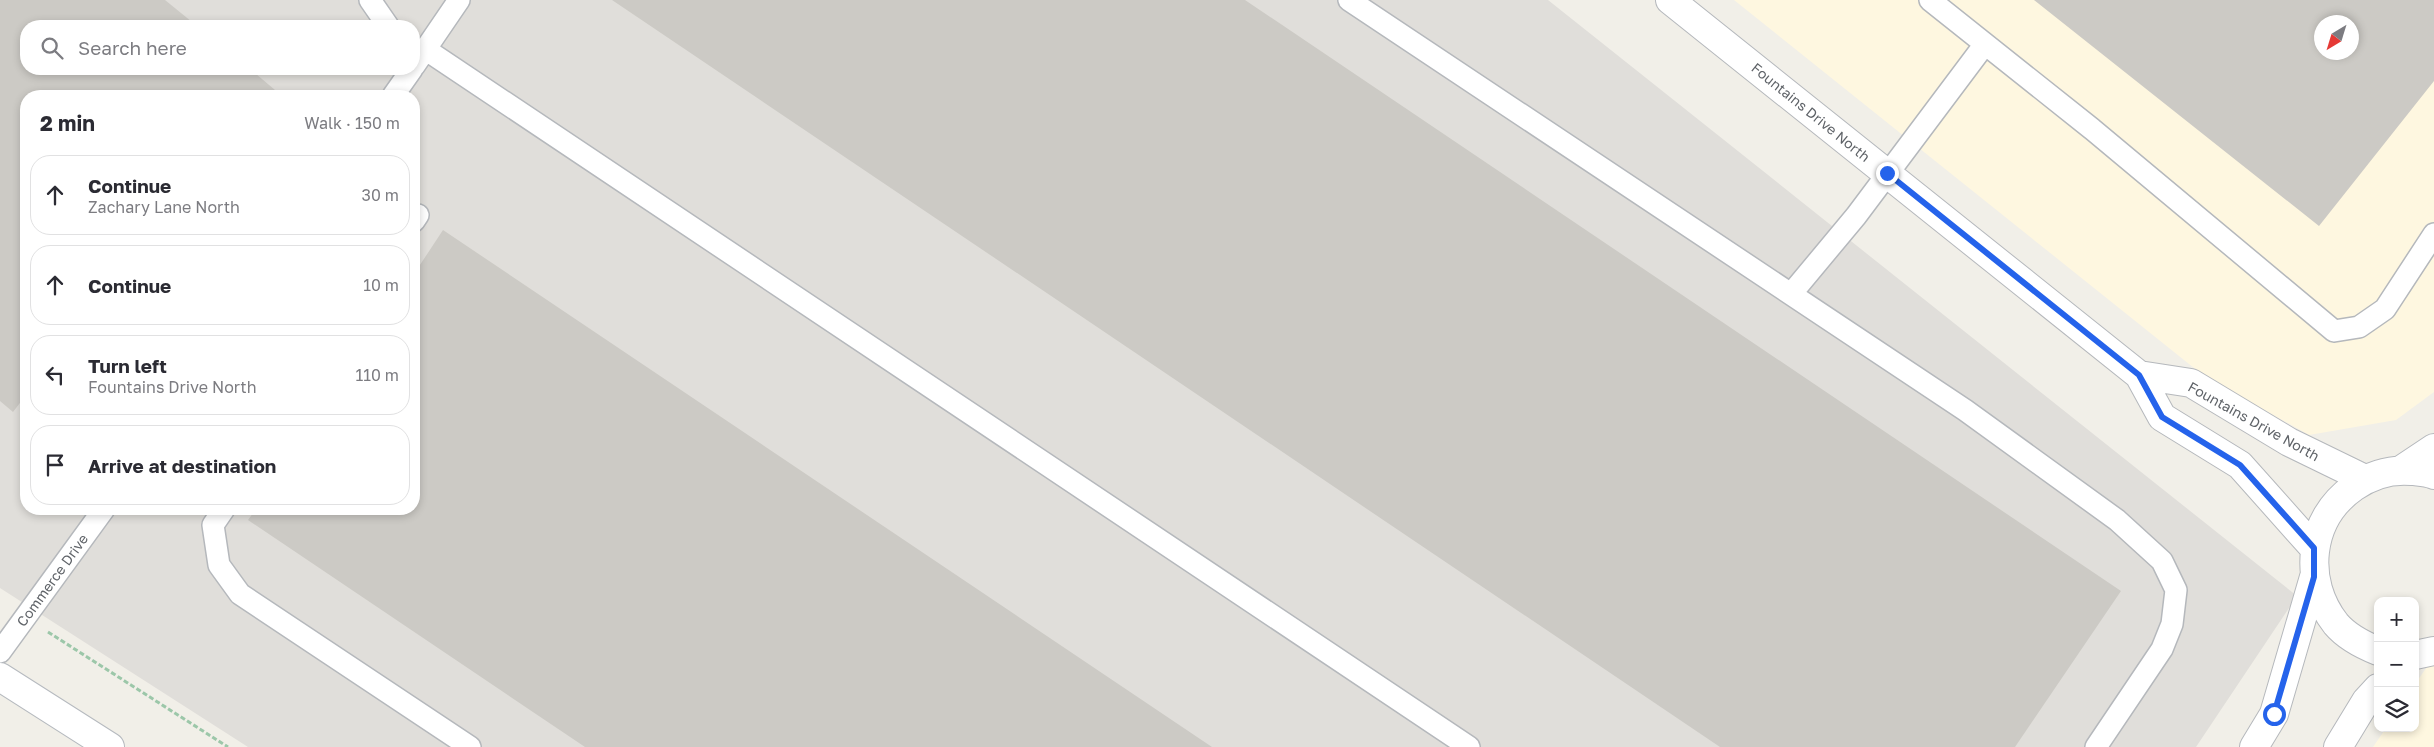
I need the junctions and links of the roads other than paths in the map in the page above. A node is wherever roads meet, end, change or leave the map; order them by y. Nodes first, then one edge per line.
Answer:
1 (370, 0) edge
2 (459, 0) edge
3 (1349, 0) edge
4 (1670, 0) edge
5 (1930, 0) edge
6 (384, 20) edge
7 (1985, 44) junction
8 (420, 57) edge
9 (420, 66) edge
10 (408, 75) edge
11 (397, 90) edge
12 (1887, 173) junction
13 (2434, 234) edge
14 (1791, 294) junction
15 (2139, 375) junction
16 (2434, 448) edge
17 (2401, 470) junction
18 (2434, 475) edge
19 (2365, 480) junction
20 (100, 515) edge
21 (220, 515) edge
22 (2314, 548) junction
23 (2314, 577) junction
24 (2374, 649) edge
25 (0, 652) edge
26 (2434, 652) edge
27 (2419, 654) edge
28 (0, 678) edge
29 (2374, 692) edge
30 (110, 747) edge
31 (470, 747) edge
32 (1469, 747) edge
33 (2096, 747) edge
34 (2254, 747) edge
35 (2338, 747) edge

1 - 6 lane
2 - 8 lane
3 - 14 lane
4 - 12 street, Fountains Drive North
5 - 7 lane
7 - 12 lane
7 - 13 lane
9 - 32 lane
10 - 11 lane
12 - 14 lane
12 - 15 street, Fountains Drive North
14 - 33 lane
15 - 19 street, Fountains Drive North
15 - 22 street, Fountains Drive North
16 - 17 street
17 - 18 street
17 - 19 street
19 - 22 street
20 - 25 lane, Commerce Drive
21 - 31 lane
22 - 23 street
23 - 24 street
23 - 34 street
26 - 27 street
28 - 30 street
29 - 35 street

